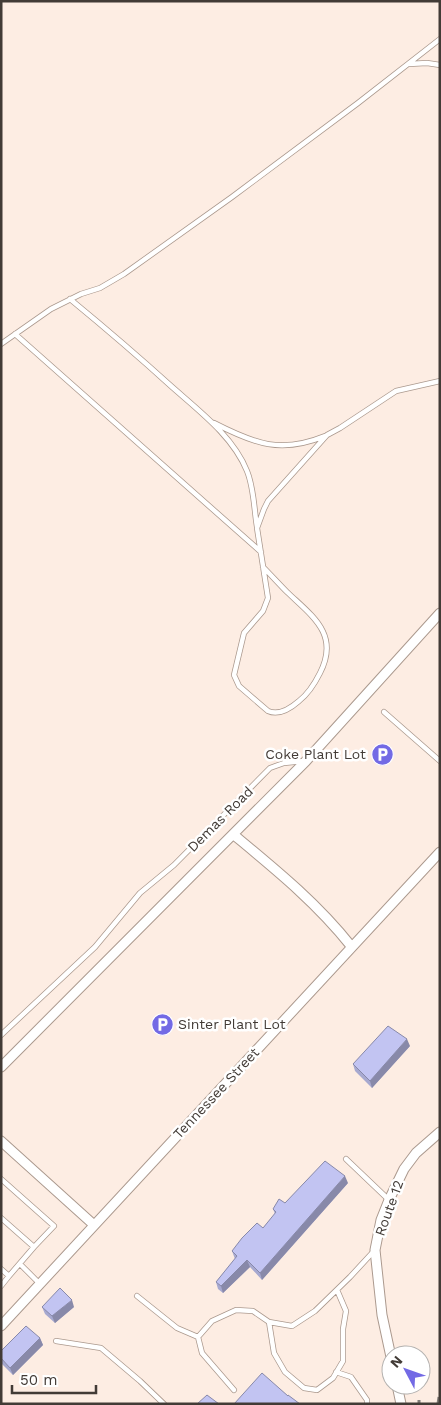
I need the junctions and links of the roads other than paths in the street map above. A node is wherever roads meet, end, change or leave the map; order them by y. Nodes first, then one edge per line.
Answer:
1 (440, 40) edge
2 (408, 64) junction
3 (440, 65) edge
4 (70, 299) junction
5 (15, 334) junction
6 (1, 344) edge
7 (440, 381) edge
8 (210, 421) junction
9 (326, 435) junction
10 (257, 528) junction
11 (261, 552) junction
12 (263, 567) junction
13 (440, 613) edge
14 (384, 712) dead end
15 (306, 760) junction
16 (440, 761) edge
17 (234, 834) junction
18 (440, 852) edge
19 (351, 946) junction
20 (1, 1035) edge
21 (1, 1067) edge
22 (440, 1132) edge
23 (1, 1141) edge
24 (346, 1159) dead end
25 (1, 1179) edge
26 (389, 1200) junction
27 (1, 1218) edge
28 (94, 1225) junction
29 (34, 1248) junction
30 (375, 1250) junction
31 (20, 1264) junction
32 (1, 1269) edge
33 (9, 1276) junction
34 (40, 1284) junction
35 (1, 1286) edge
36 (337, 1290) junction
37 (137, 1296) dead end
38 (269, 1322) junction
39 (1, 1326) edge
40 (198, 1337) junction
41 (56, 1341) dead end
42 (388, 1345) edge
43 (336, 1372) junction
44 (234, 1390) dead end
45 (164, 1404) edge
46 (367, 1404) edge

1 - 2 lane
2 - 3 lane
2 - 4 lane
4 - 5 lane
4 - 8 lane
5 - 6 lane
5 - 11 lane
7 - 9 lane
8 - 9 lane
8 - 10 lane
9 - 10 lane
10 - 11 lane
11 - 12 lane
12 - 12 lane
13 - 15 street
14 - 16 lane
15 - 17 street
15 - 20 lane, Demas Road
17 - 19 street
17 - 21 street
18 - 19 street, Tennessee Street
19 - 28 street, Tennessee Street
22 - 26 street, Route 12
23 - 28 street
24 - 26 lane
25 - 29 lane
26 - 30 street, Route 12
27 - 29 lane
28 - 34 street, Tennessee Street
29 - 31 lane
30 - 36 lane
30 - 42 street, Route 12
31 - 33 lane
31 - 34 lane
32 - 33 lane
33 - 35 lane
34 - 39 street, Tennessee Street
36 - 38 lane
36 - 43 lane
37 - 40 lane
38 - 40 lane
38 - 43 lane
40 - 44 lane
41 - 45 lane
43 - 46 lane

